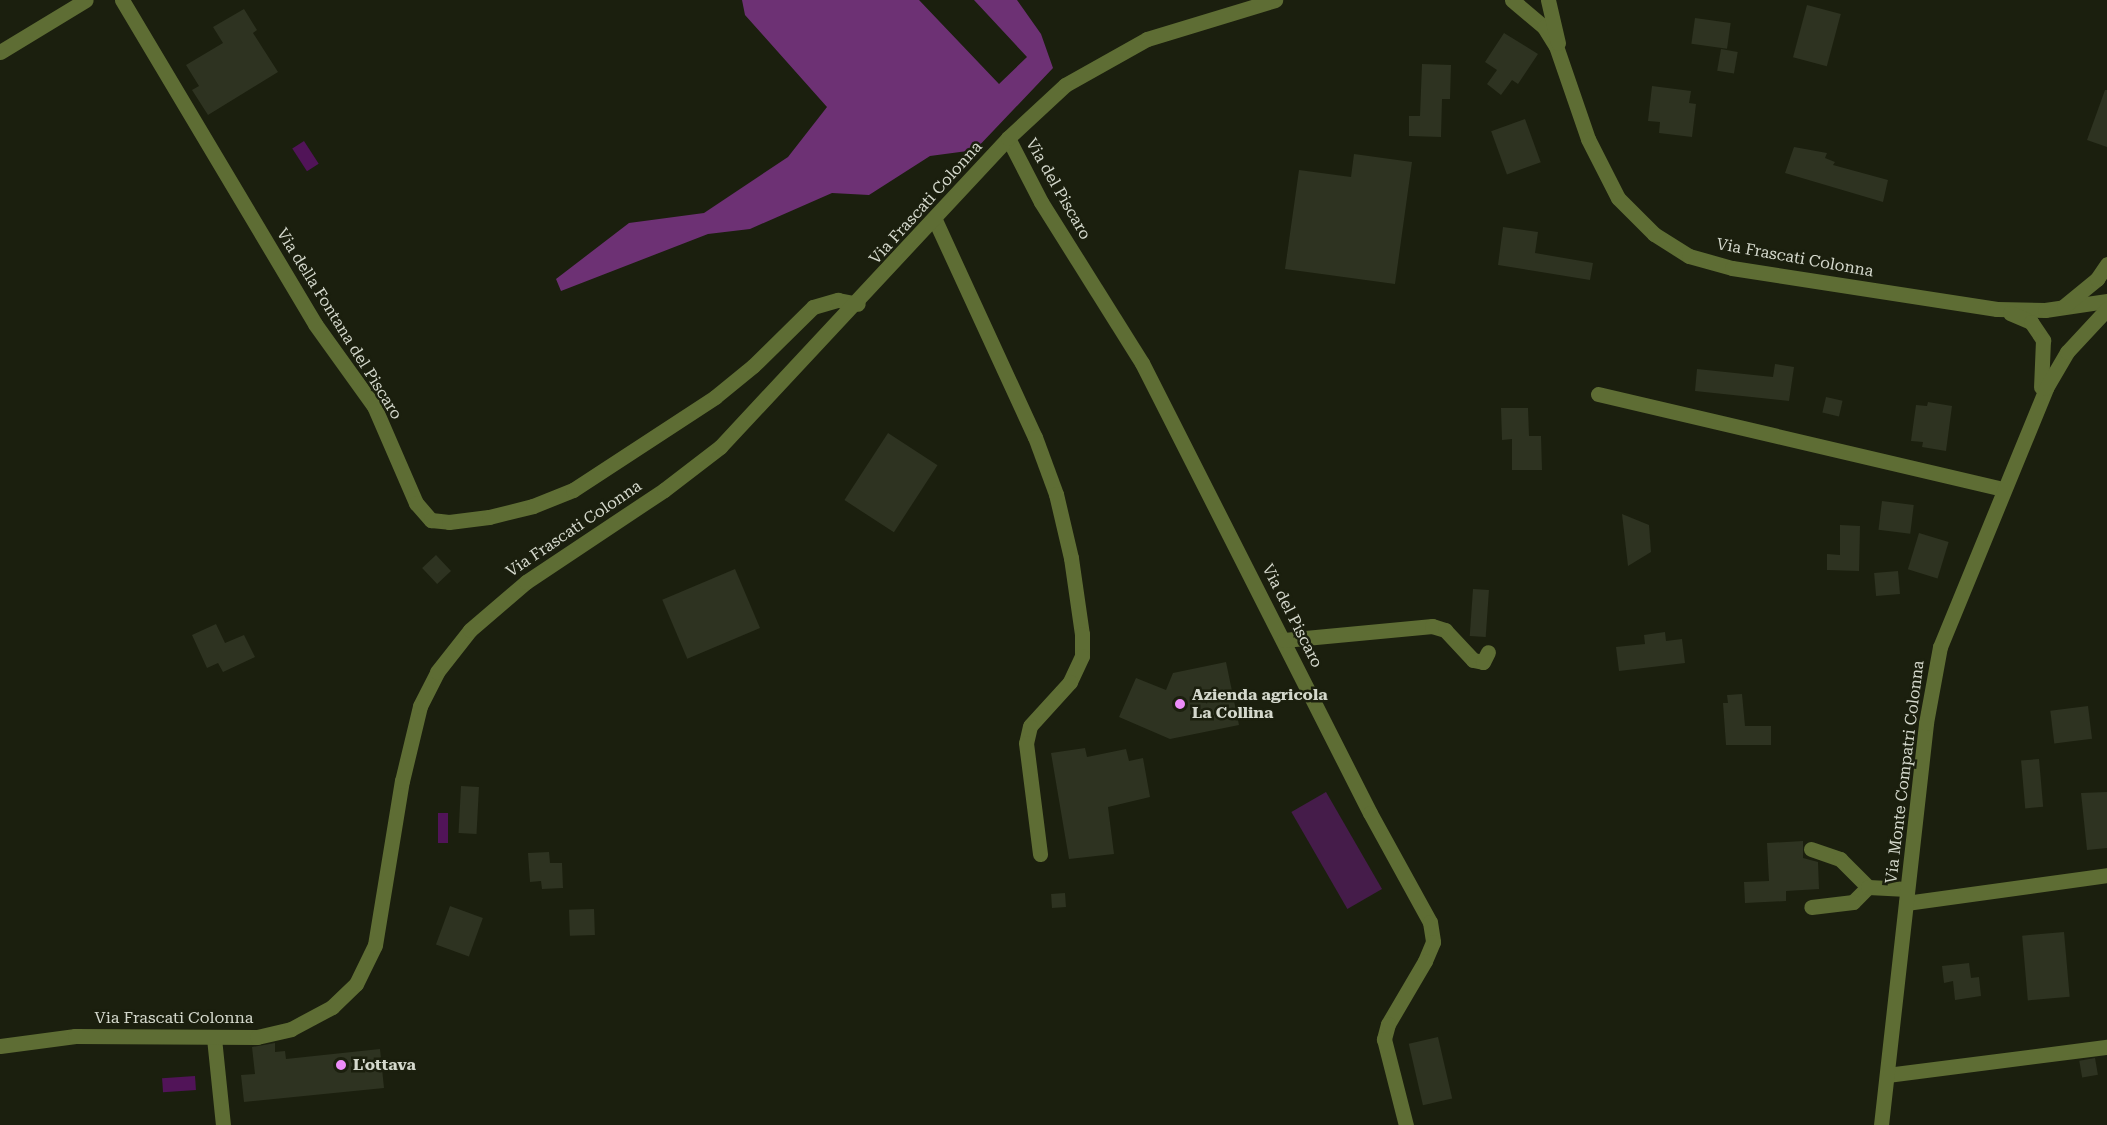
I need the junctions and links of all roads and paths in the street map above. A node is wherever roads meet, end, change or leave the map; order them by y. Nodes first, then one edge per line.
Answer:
1 (86, 0) edge
2 (122, 0) edge
3 (1275, 0) edge
4 (1512, 0) edge
5 (1548, 0) edge
6 (0, 52) edge
7 (1561, 57) junction
8 (1008, 138) junction
9 (935, 220) junction
10 (2107, 264) edge
11 (2107, 301) edge
12 (858, 304) junction
13 (1987, 307) junction
14 (2061, 308) junction
15 (2107, 309) edge
16 (2043, 340) junction
17 (2076, 341) junction
18 (1598, 394) dead end
19 (2037, 405) junction
20 (2003, 489) junction
21 (1284, 640) junction
22 (1488, 652) dead end
23 (1810, 849) dead end
24 (1040, 854) dead end
25 (2107, 874) edge
26 (1868, 887) junction
27 (1907, 896) junction
28 (1811, 907) dead end
29 (214, 1038) junction
30 (0, 1046) edge
31 (2107, 1047) edge
32 (1887, 1075) junction
33 (223, 1125) edge
34 (1406, 1125) edge
35 (1881, 1125) edge

1 - 6 street
2 - 12 street, Via della Fontana del Piscaro
3 - 8 street, Via Frascati Colonna
4 - 7 street, Via Frascati Colonna
5 - 7 street
7 - 13 street, Via Frascati Colonna
8 - 9 street, Via Frascati Colonna
8 - 21 street, Via del Piscaro
9 - 12 street, Via Frascati Colonna
9 - 24 street
10 - 14 street
11 - 14 street, Via Frascati Colonna
12 - 29 street, Via Frascati Colonna
13 - 14 street, Via Frascati Colonna
13 - 16 street
14 - 16 street
14 - 17 street
15 - 17 street
16 - 19 street
17 - 19 street
18 - 20 street
19 - 20 street, Via Monte Compatri Colonna
20 - 27 street, Via Monte Compatri Colonna
21 - 22 street
21 - 34 street, Via del Piscaro
23 - 26 street
25 - 27 street
26 - 27 street
26 - 28 street
27 - 32 street, Via Monte Compatri Colonna
29 - 30 street, Via Frascati Colonna
29 - 33 street
31 - 32 street
32 - 35 street, Via Monte Compatri Colonna

